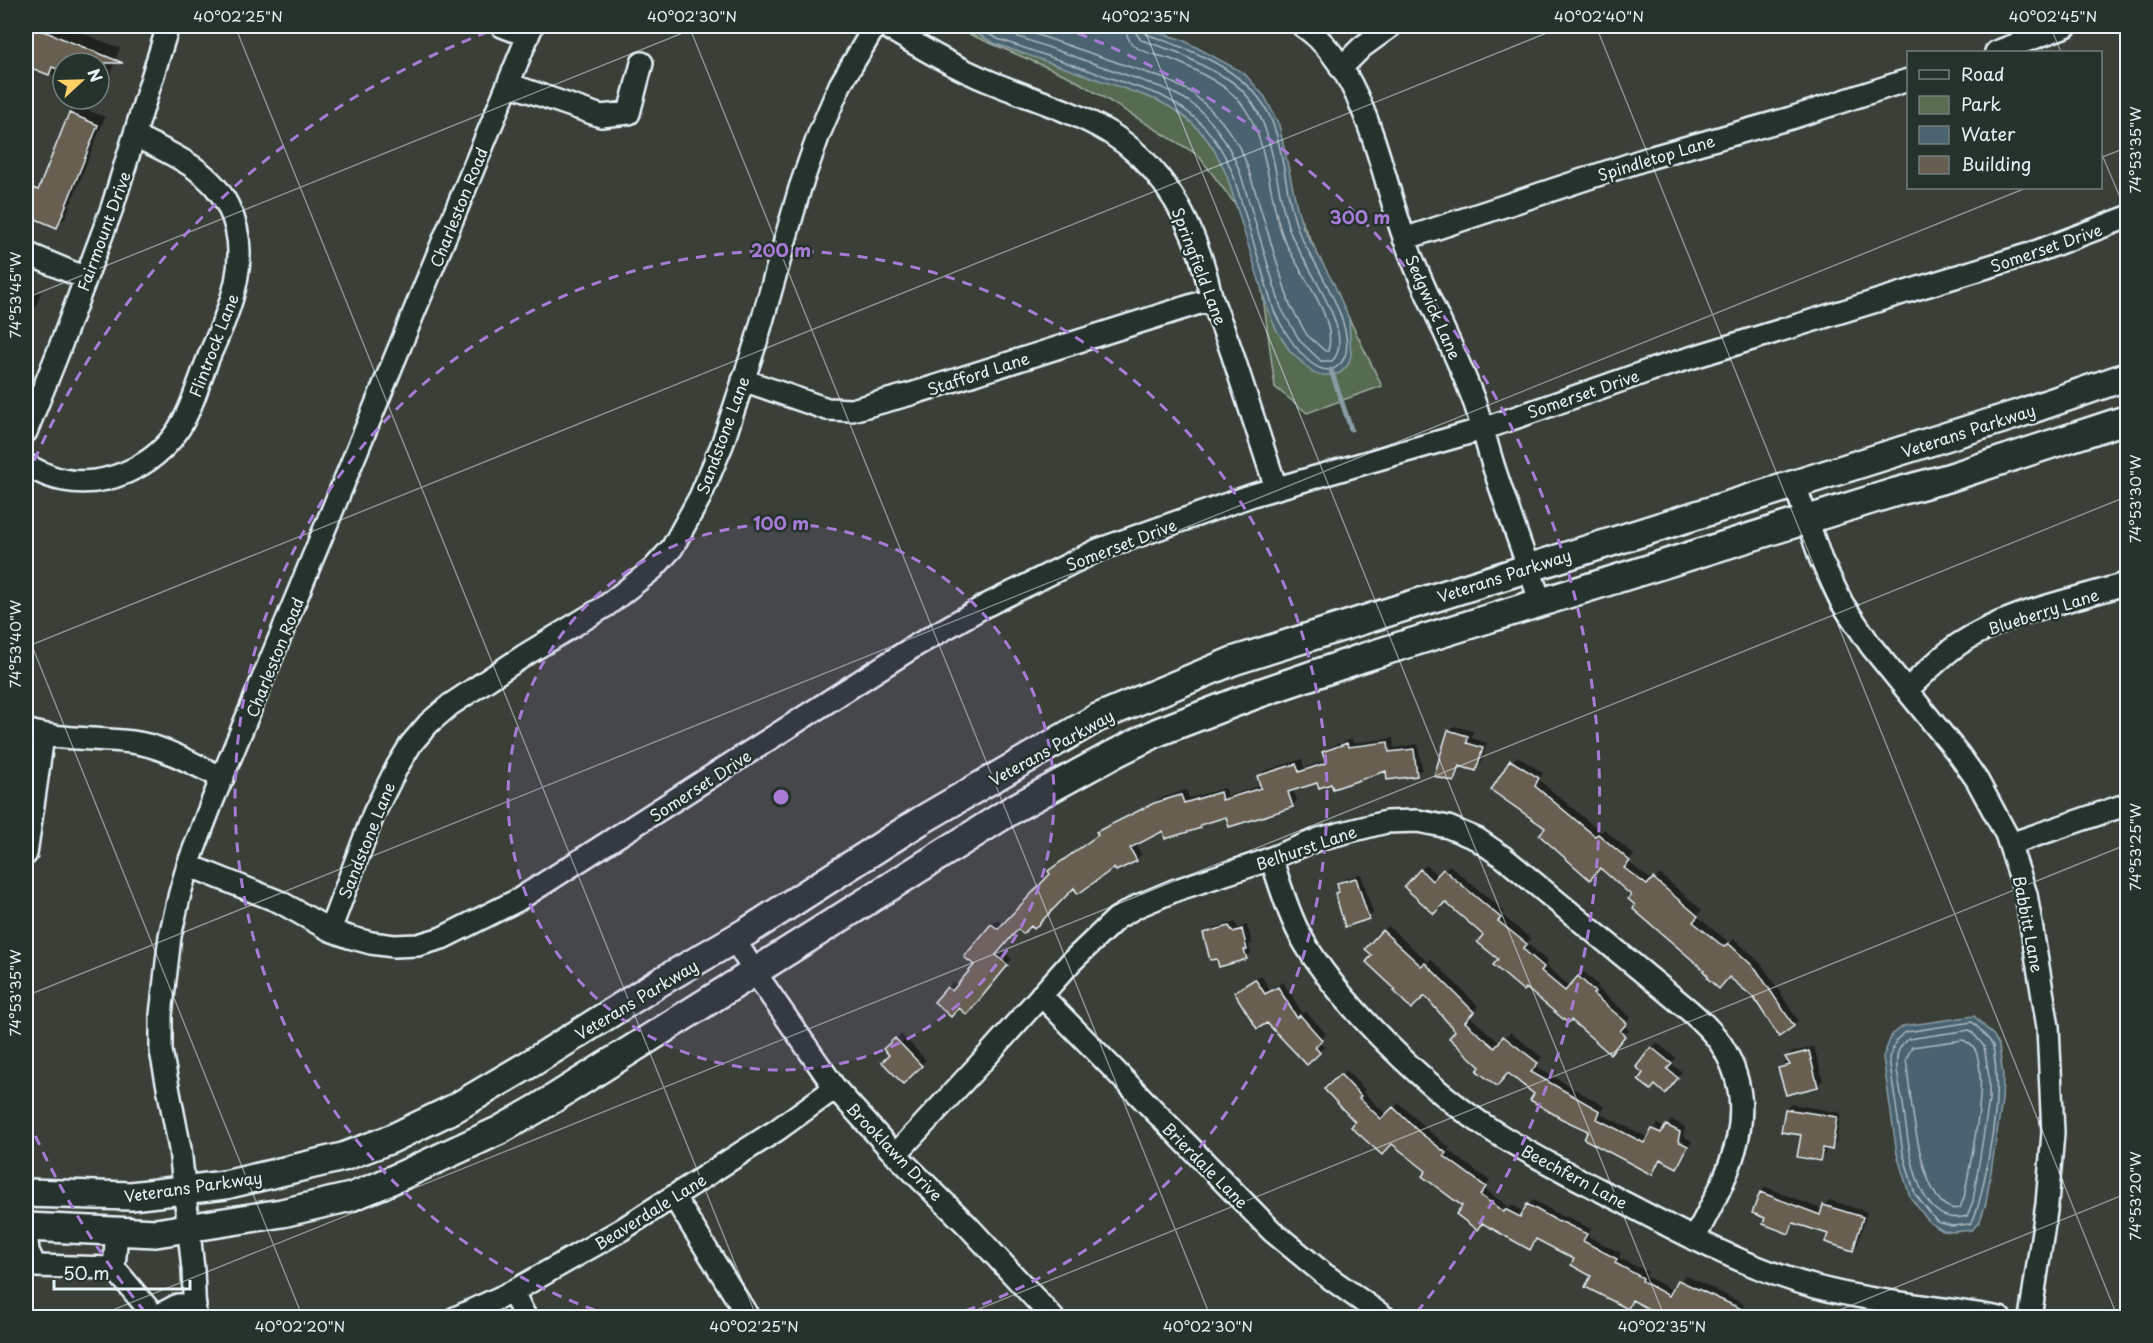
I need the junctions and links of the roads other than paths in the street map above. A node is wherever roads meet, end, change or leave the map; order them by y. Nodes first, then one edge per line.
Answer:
1 (164, 26) edge
2 (502, 26) edge
3 (875, 26) edge
4 (885, 26) edge
5 (1303, 26) edge
6 (1391, 26) edge
7 (2066, 26) edge
8 (530, 31) edge
9 (1999, 51) edge
10 (642, 63) dead end
11 (1341, 68) junction
12 (1907, 80) edge
13 (508, 84) junction
14 (135, 136) junction
15 (2127, 217) edge
16 (1404, 239) junction
17 (26, 254) edge
18 (85, 278) junction
19 (1212, 299) junction
20 (2127, 376) edge
21 (743, 380) junction
22 (2127, 419) edge
23 (1484, 429) junction
24 (26, 432) edge
25 (26, 465) edge
26 (1795, 485) junction
27 (1276, 488) junction
28 (1806, 521) junction
29 (1529, 568) junction
30 (2127, 583) edge
31 (1541, 603) junction
32 (1907, 690) junction
33 (34, 733) edge
34 (223, 778) junction
35 (2127, 804) edge
36 (2010, 844) junction
37 (26, 854) edge
38 (1271, 858) junction
39 (188, 865) junction
40 (330, 930) junction
41 (734, 939) junction
42 (754, 971) junction
43 (1041, 995) junction
44 (835, 1088) junction
45 (896, 1154) junction
46 (183, 1189) junction
47 (26, 1192) edge
48 (674, 1197) junction
49 (188, 1228) junction
50 (26, 1229) edge
51 (117, 1231) junction
52 (1694, 1239) junction
53 (114, 1269) junction
54 (512, 1292) junction
55 (195, 1311) edge
56 (156, 1317) edge
57 (455, 1317) edge
58 (526, 1317) edge
59 (748, 1317) edge
60 (1053, 1317) edge
61 (1386, 1317) edge
62 (2000, 1317) edge
63 (2030, 1317) edge

1 - 14 street, Fairmount Drive
2 - 8 street
3 - 21 street, Sandstone Lane
4 - 19 street, Springfield Lane
5 - 11 street, Sedgwick Lane
6 - 11 street
7 - 9 street
8 - 13 street, Charleston Road
10 - 13 street
11 - 16 street, Sedgwick Lane
12 - 16 street, Spindletop Lane
13 - 34 street, Charleston Road
14 - 18 street, Fairmount Drive
14 - 25 street, Flintrock Lane
15 - 23 street, Somerset Drive
16 - 23 street, Sedgwick Lane
17 - 18 street
18 - 24 street, Fairmount Drive
19 - 21 street, Stafford Lane
19 - 27 street, Springfield Lane
20 - 26 main road, Veterans Parkway
21 - 40 street, Sandstone Lane
22 - 28 main road
23 - 27 street, Somerset Drive
23 - 29 street, Sedgwick Lane
26 - 28 street, Babbitt Lane
26 - 29 main road, Veterans Parkway
27 - 40 street, Somerset Drive
28 - 31 main road
28 - 32 street, Babbitt Lane
29 - 31 street, Sedgwick Lane
29 - 41 main road, Veterans Parkway
30 - 32 street, Blueberry Lane
31 - 42 main road
32 - 36 street, Babbitt Lane
33 - 34 street
33 - 37 street
34 - 39 street, Charleston Road
35 - 36 street
36 - 63 street, Babbitt Lane
38 - 43 street, Belhurst Lane
38 - 52 street, Beechfern Lane
38 - 52 street, Belhurst Lane
39 - 40 street, Somerset Drive
39 - 46 street, Charleston Road
41 - 42 street, Brooklawn Drive
41 - 46 main road, Veterans Parkway
42 - 44 street, Brooklawn Drive
42 - 49 main road
43 - 45 street, Belhurst Lane
43 - 61 street, Brierdale Lane
44 - 45 street, Brooklawn Drive
44 - 48 street, Beaverdale Lane
45 - 60 street, Brooklawn Drive
46 - 47 main road, Veterans Parkway
46 - 49 street, Charleston Road
48 - 54 street, Beaverdale Lane
48 - 59 street
49 - 51 main road
49 - 55 street, Charleston Road
50 - 51 main road
50 - 53 street
51 - 53 street
52 - 62 street, Beechfern Lane
53 - 56 street
54 - 57 street, Beaverdale Lane
54 - 58 street
55 - 56 street

